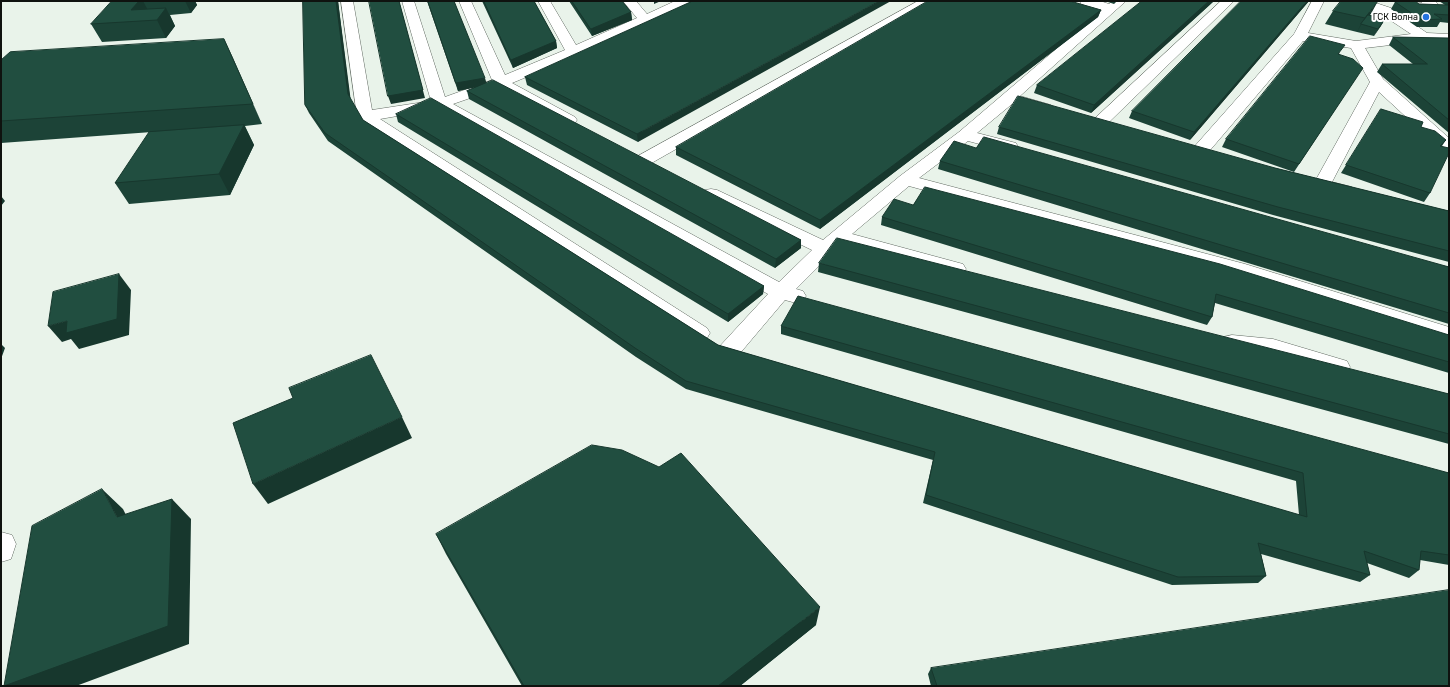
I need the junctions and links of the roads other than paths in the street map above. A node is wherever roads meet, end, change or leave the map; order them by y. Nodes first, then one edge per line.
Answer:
1 (347, 1) edge
2 (408, 1) edge
3 (465, 1) edge
4 (544, 1) edge
5 (629, 1) edge
6 (686, 1) edge
7 (927, 1) edge
8 (1086, 1) edge
9 (1228, 1) edge
10 (1318, 1) edge
11 (1358, 1) edge
12 (1380, 1) edge
13 (1430, 4) edge
14 (1115, 5) edge
15 (1449, 8) edge
16 (644, 20) junction
17 (1300, 36) junction
18 (1424, 37) junction
19 (1448, 39) edge
20 (1356, 45) junction
21 (573, 52) junction
22 (500, 82) junction
23 (1378, 82) junction
24 (1010, 98) junction
25 (439, 103) junction
26 (1062, 113) edge
27 (366, 116) junction
28 (1099, 123) edge
29 (581, 127) edge
30 (965, 134) junction
31 (1449, 147) edge
32 (1200, 151) edge
33 (1027, 152) edge
34 (642, 161) edge
35 (906, 180) junction
36 (698, 188) edge
37 (1359, 194) edge
38 (832, 242) junction
39 (974, 274) edge
40 (781, 292) junction
41 (812, 301) edge
42 (1449, 335) edge
43 (1216, 340) edge
44 (728, 352) junction
45 (751, 359) edge
46 (1357, 372) edge

1 - 27 lane
2 - 25 lane
3 - 22 lane
4 - 21 lane
5 - 16 lane
6 - 16 lane
7 - 34 lane
8 - 14 lane
9 - 28 lane
10 - 17 lane
11 - 18 lane
12 - 13 lane
13 - 15 lane
14 - 24 lane
16 - 21 lane
17 - 20 lane
17 - 32 lane
18 - 19 lane
18 - 20 lane
20 - 23 lane
21 - 22 lane
22 - 25 lane
22 - 29 lane
23 - 31 lane
23 - 37 lane
24 - 26 lane
24 - 30 lane
25 - 27 lane
25 - 40 lane
27 - 44 lane
30 - 33 lane
30 - 35 lane
35 - 38 lane
35 - 42 lane
36 - 38 lane
38 - 39 lane
38 - 40 lane
40 - 41 lane
40 - 44 lane
43 - 46 lane
44 - 45 lane

